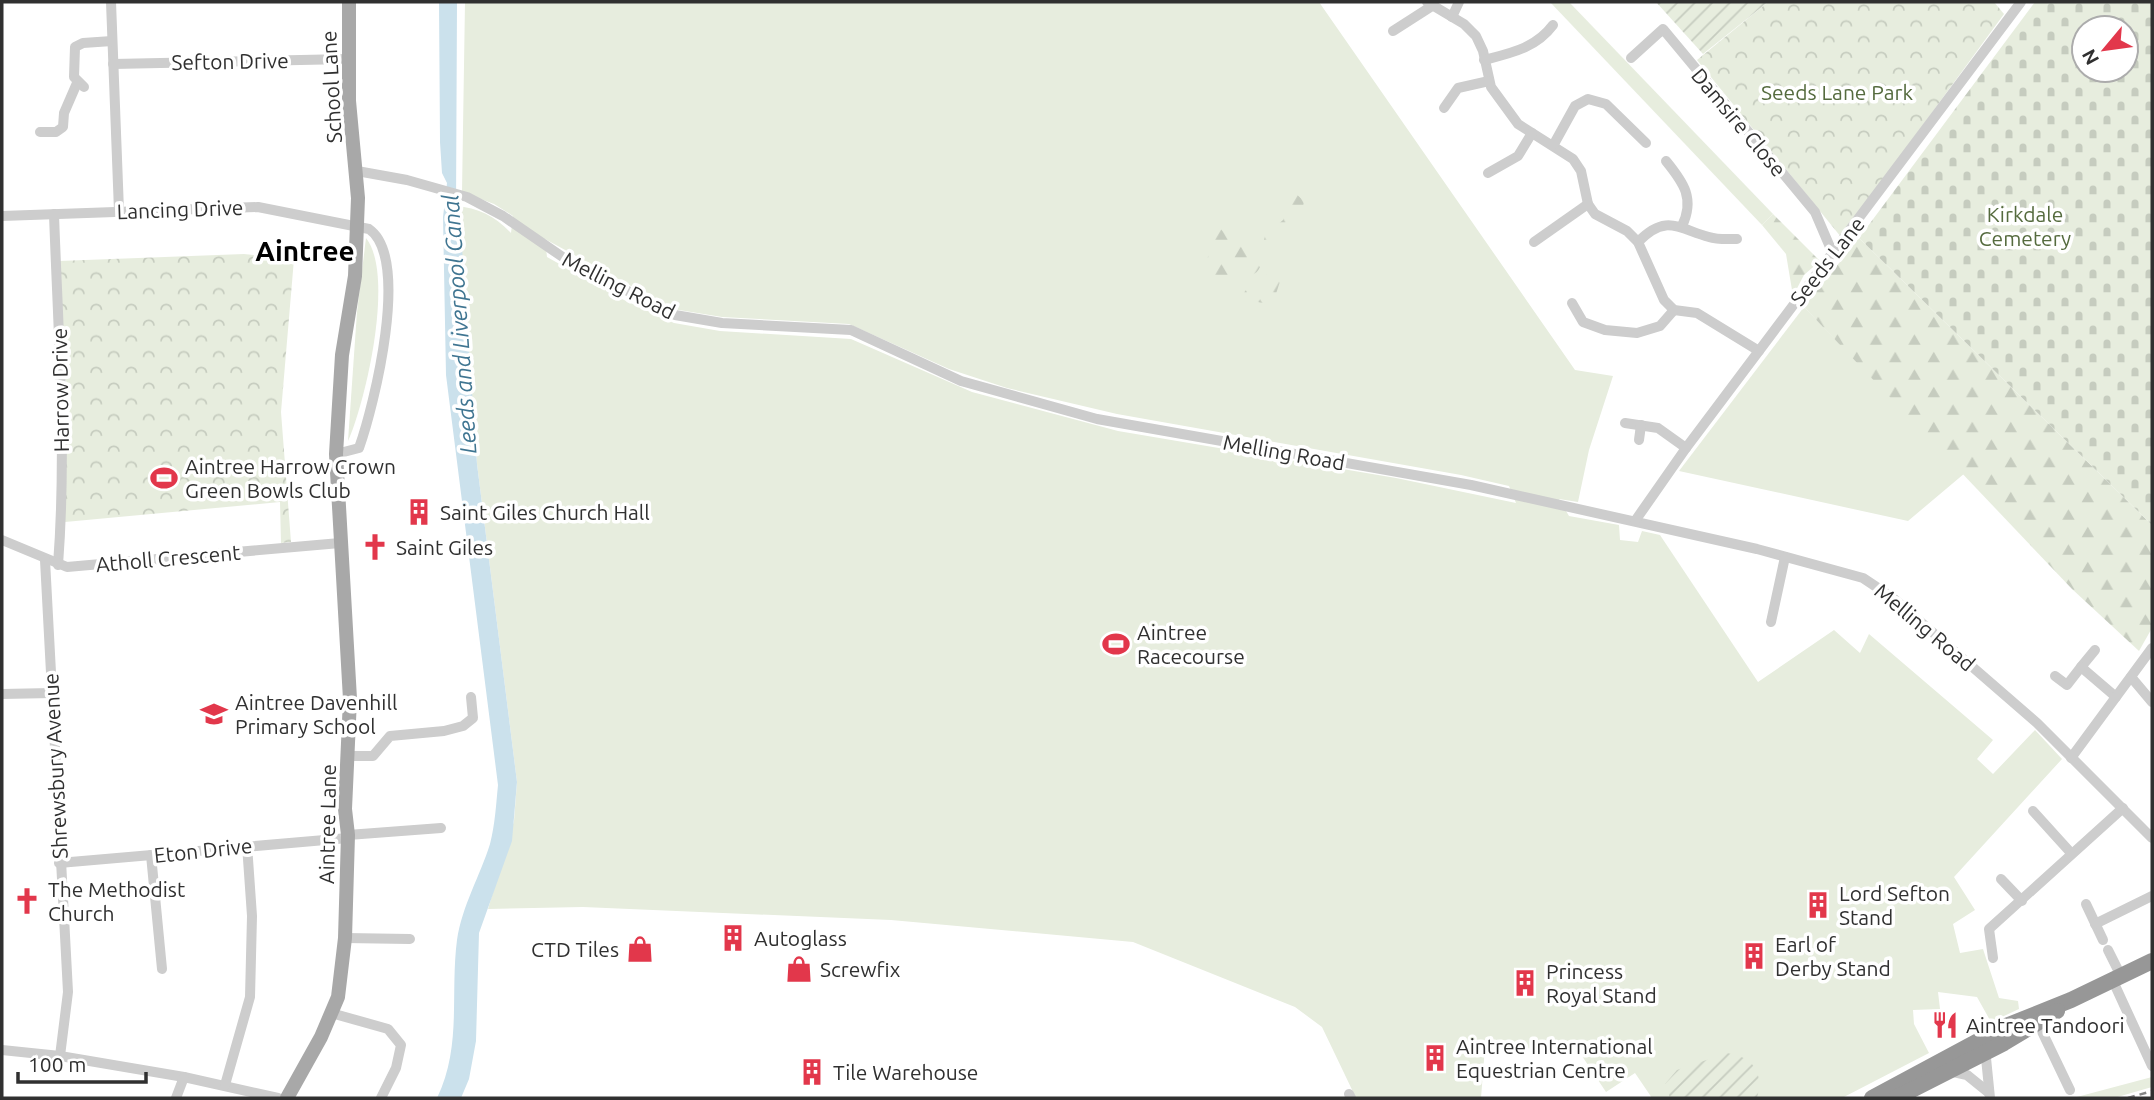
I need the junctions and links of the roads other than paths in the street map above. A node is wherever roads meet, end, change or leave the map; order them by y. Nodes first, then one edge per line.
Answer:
1 (111, 2) edge
2 (349, 2) edge
3 (1459, 2) edge
4 (2021, 2) edge
5 (1429, 4) edge
6 (1452, 17) junction
7 (1553, 25) dead end
8 (1393, 31) dead end
9 (112, 41) junction
10 (1631, 58) dead end
11 (347, 59) junction
12 (1484, 60) junction
13 (113, 64) junction
14 (1489, 81) junction
15 (1444, 108) dead end
16 (40, 132) dead end
17 (1532, 134) junction
18 (1646, 143) dead end
19 (1554, 144) junction
20 (1666, 161) dead end
21 (356, 171) junction
22 (1488, 173) dead end
23 (1588, 204) junction
24 (119, 211) junction
25 (54, 214) junction
26 (2, 216) edge
27 (1682, 226) junction
28 (356, 229) junction
29 (1737, 239) dead end
30 (1534, 242) dead end
31 (1638, 242) junction
32 (1833, 254) junction
33 (1572, 303) dead end
34 (1674, 310) junction
35 (1759, 351) junction
36 (1625, 423) dead end
37 (1641, 425) junction
38 (1639, 440) dead end
39 (1686, 448) junction
40 (336, 454) junction
41 (1635, 521) junction
42 (2, 540) edge
43 (340, 543) junction
44 (1785, 557) junction
45 (45, 560) junction
46 (58, 565) junction
47 (1771, 622) dead end
48 (2152, 648) edge
49 (2095, 650) dead end
50 (2081, 667) junction
51 (2055, 676) dead end
52 (2131, 677) junction
53 (52, 693) junction
54 (2, 694) edge
55 (471, 697) dead end
56 (2116, 697) junction
57 (2152, 702) edge
58 (350, 756) junction
59 (2071, 758) junction
60 (2123, 808) junction
61 (2033, 811) dead end
62 (440, 828) dead end
63 (348, 837) junction
64 (2152, 838) edge
65 (247, 845) junction
66 (2071, 853) junction
67 (151, 855) junction
68 (59, 863) junction
69 (2001, 879) dead end
70 (2152, 896) edge
71 (2022, 901) junction
72 (2086, 904) dead end
73 (2095, 924) junction
74 (345, 939) junction
75 (410, 939) dead end
76 (1993, 958) dead end
77 (2152, 961) edge
78 (162, 968) dead end
79 (2117, 979) junction
80 (331, 1013) junction
81 (2036, 1019) junction
82 (1984, 1046) junction
83 (2, 1049) edge
84 (60, 1056) junction
85 (2152, 1066) edge
86 (1949, 1072) junction
87 (184, 1077) junction
88 (225, 1085) junction
89 (2070, 1090) dead end
90 (1989, 1095) edge
91 (176, 1098) edge
92 (278, 1098) edge
93 (287, 1098) edge
94 (380, 1098) edge
95 (1872, 1098) edge
96 (1896, 1098) edge

1 - 9 street
2 - 11 main road, School Lane
3 - 6 street
4 - 32 street, Seeds Lane
5 - 6 street
5 - 8 street
6 - 12 street
7 - 12 street
9 - 13 street
9 - 16 street
10 - 32 street, Damsire Close
11 - 13 street, Sefton Drive
11 - 21 main road, School Lane
12 - 14 street
13 - 24 street
14 - 15 street
14 - 17 street
17 - 19 street
17 - 22 street
18 - 19 street
19 - 23 street
20 - 27 street
21 - 28 main road, Aintree Lane
21 - 41 street, Melling Road
23 - 30 street
23 - 31 street
24 - 25 street, Lancing Drive
24 - 28 street, Lancing Drive
25 - 26 street, Lancing Drive
25 - 46 street, Harrow Drive
27 - 29 street
27 - 31 street
28 - 40 main road, Aintree Lane
28 - 40 street
31 - 34 street
32 - 35 street, Seeds Lane
33 - 34 street
34 - 35 street
35 - 39 street, Seeds Lane
36 - 37 street
37 - 38 street
37 - 39 street
39 - 41 street, Seeds Lane
40 - 43 main road, Aintree Lane
41 - 44 street, Melling Road
42 - 45 street, Atholl Crescent
43 - 46 street, Atholl Crescent
43 - 58 main road, Aintree Lane
44 - 47 street
44 - 59 street, Melling Road
45 - 46 street, Atholl Crescent
45 - 53 street, Shrewsbury Avenue
48 - 52 street
49 - 50 street
50 - 51 street
50 - 56 street
52 - 56 street
52 - 57 street
53 - 54 street
53 - 68 street, Shrewsbury Avenue
55 - 58 street
56 - 59 street
58 - 63 main road, Aintree Lane
59 - 60 street, Melling Road
60 - 64 street, Melling Road
60 - 66 street
61 - 66 street
62 - 63 street, Eton Drive
63 - 65 street, Eton Drive
63 - 74 main road, Aintree Lane
65 - 67 street, Eton Drive
65 - 88 street
66 - 71 street
67 - 68 street, Eton Drive
67 - 78 street
68 - 84 street, Shrewsbury Avenue
69 - 71 street
70 - 73 street
71 - 76 street
72 - 73 street
73 - 79 street
74 - 75 street
74 - 80 main road, Aintree Lane
77 - 79 highway
79 - 81 highway
79 - 85 street
80 - 93 main road, Aintree Lane
80 - 94 street
81 - 82 highway
81 - 89 street
82 - 86 highway
82 - 90 street
82 - 95 highway
83 - 84 street
84 - 87 street
86 - 90 street
86 - 96 highway
87 - 88 street
87 - 91 street
88 - 92 street

